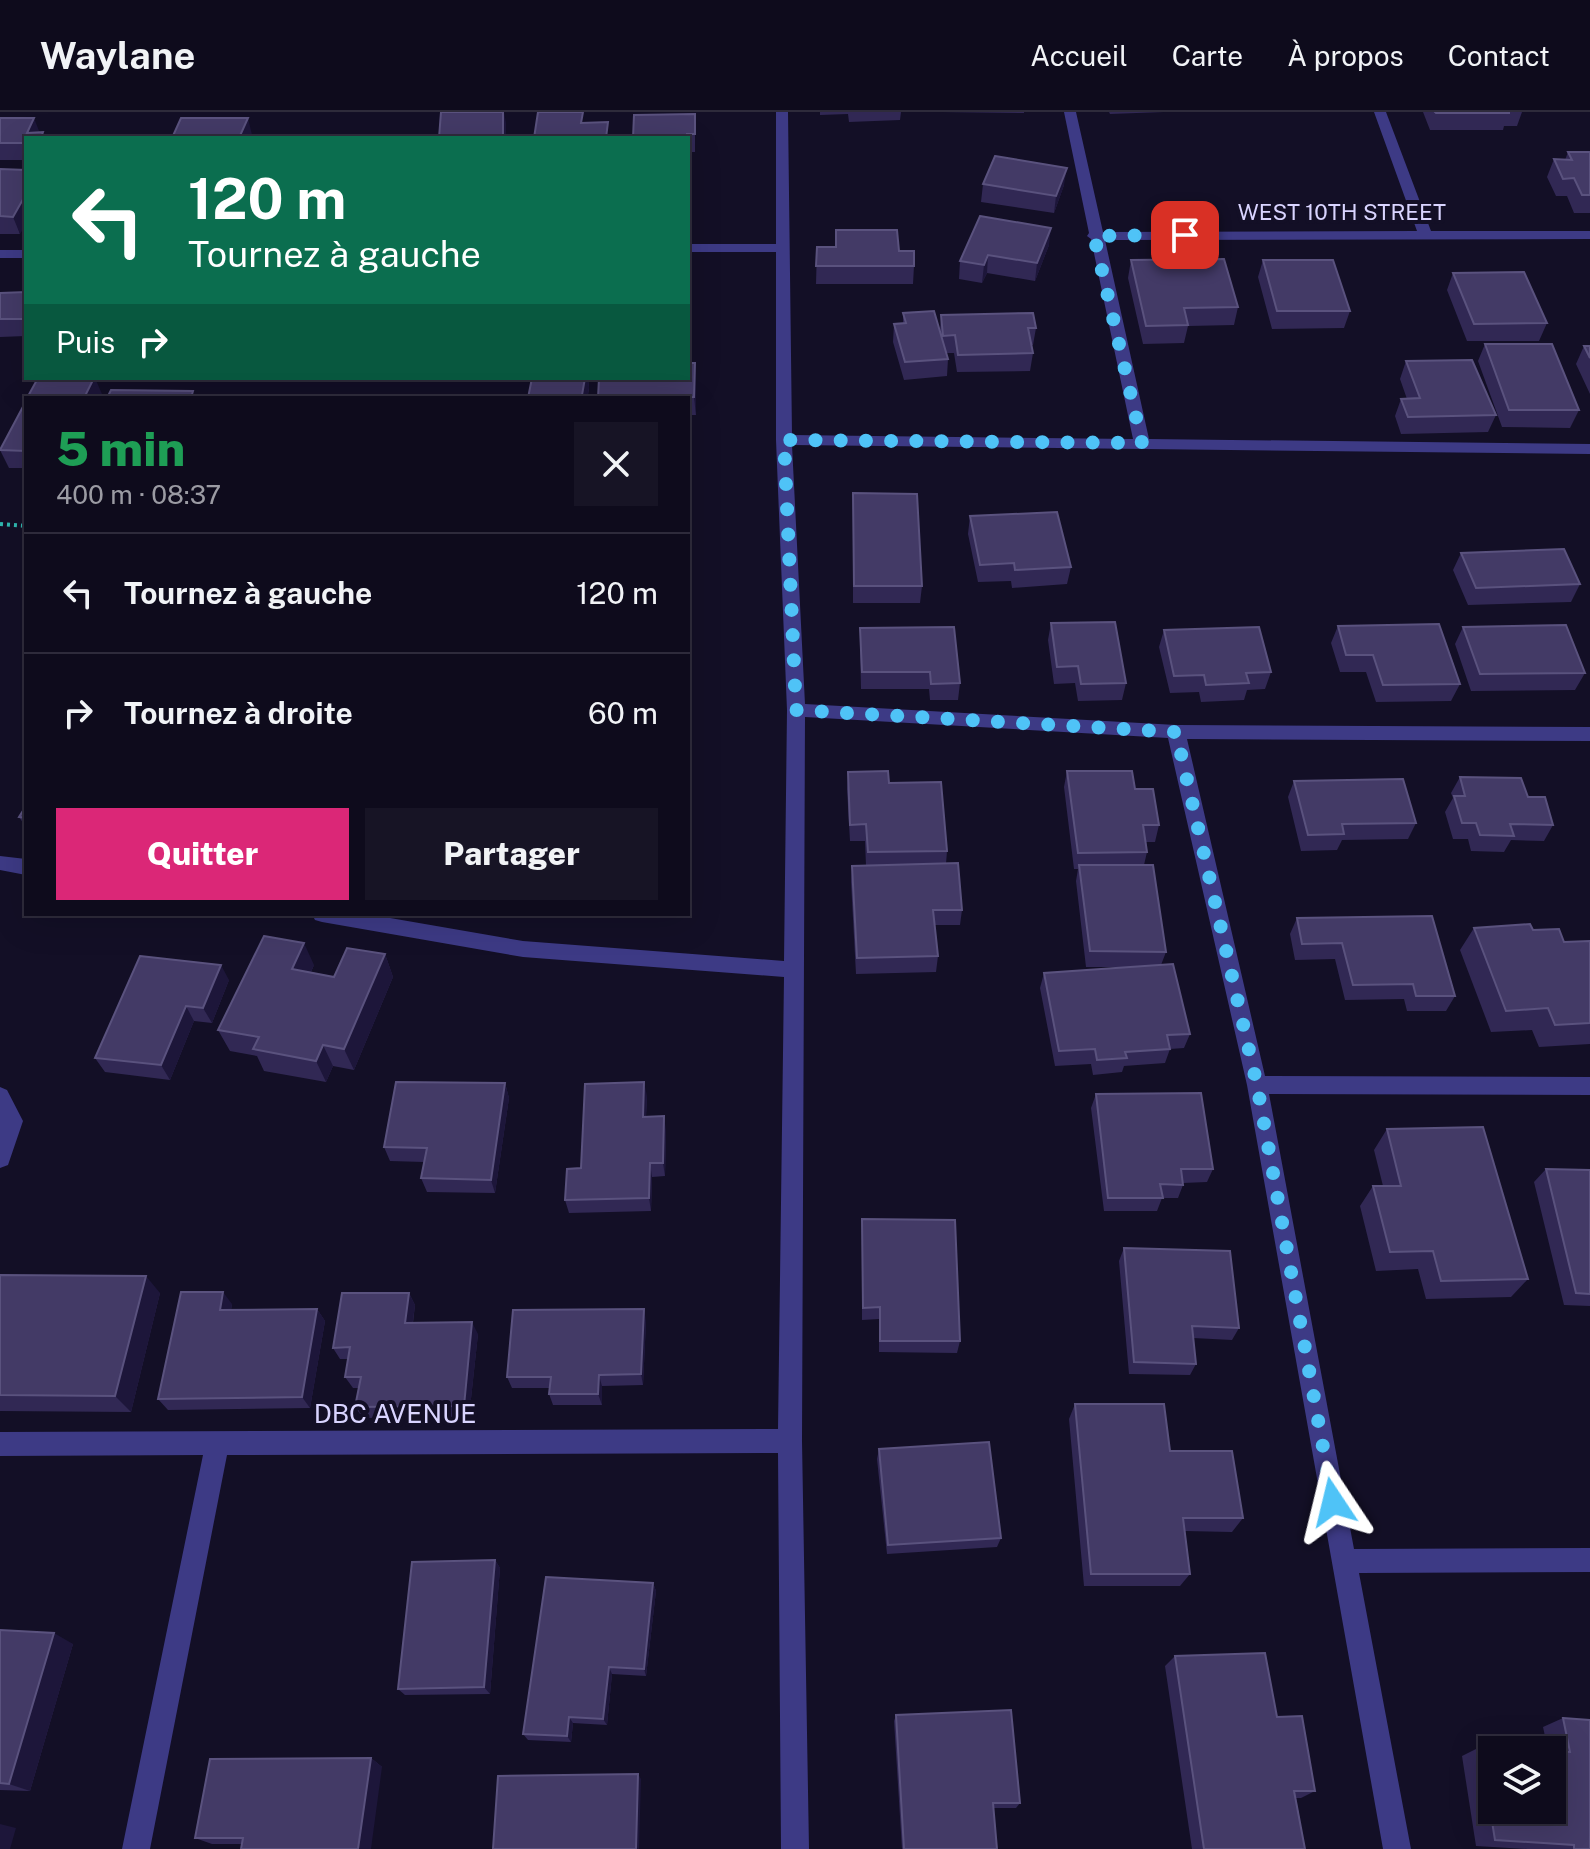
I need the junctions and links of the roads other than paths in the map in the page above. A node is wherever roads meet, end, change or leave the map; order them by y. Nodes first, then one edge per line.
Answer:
1 (782, 112) edge
2 (1070, 112) edge
3 (1380, 112) edge
4 (1425, 233) junction
5 (1590, 235) edge
6 (1094, 236) junction
7 (690, 248) edge
8 (784, 248) junction
9 (0, 254) edge
10 (24, 254) edge
11 (784, 440) junction
12 (1142, 443) junction
13 (1590, 449) edge
14 (796, 710) junction
15 (1176, 732) junction
16 (1590, 734) edge
17 (0, 863) edge
18 (24, 867) edge
19 (333, 916) edge
20 (793, 970) junction
21 (1257, 1085) junction
22 (1590, 1086) edge
23 (0, 1096) edge
24 (0, 1158) edge
25 (790, 1441) junction
26 (218, 1442) junction
27 (0, 1444) edge
28 (1590, 1560) edge
29 (1344, 1561) junction
30 (136, 1849) edge
31 (795, 1849) edge
32 (1397, 1849) edge

1 - 8 street
2 - 6 street
3 - 4 street
4 - 5 street, WEST 10TH STREET
4 - 6 street, WEST 10TH STREET
6 - 12 street
7 - 8 street
8 - 11 street
9 - 10 street
11 - 12 street
11 - 14 street
12 - 13 street
14 - 15 street
14 - 20 street
15 - 16 street
15 - 21 street
17 - 18 street
19 - 20 street
20 - 25 street
21 - 22 street
21 - 29 street
23 - 24 street
25 - 26 street, DBC AVENUE
25 - 31 street
26 - 27 street, DBC AVENUE
26 - 30 street
28 - 29 street
29 - 32 street

